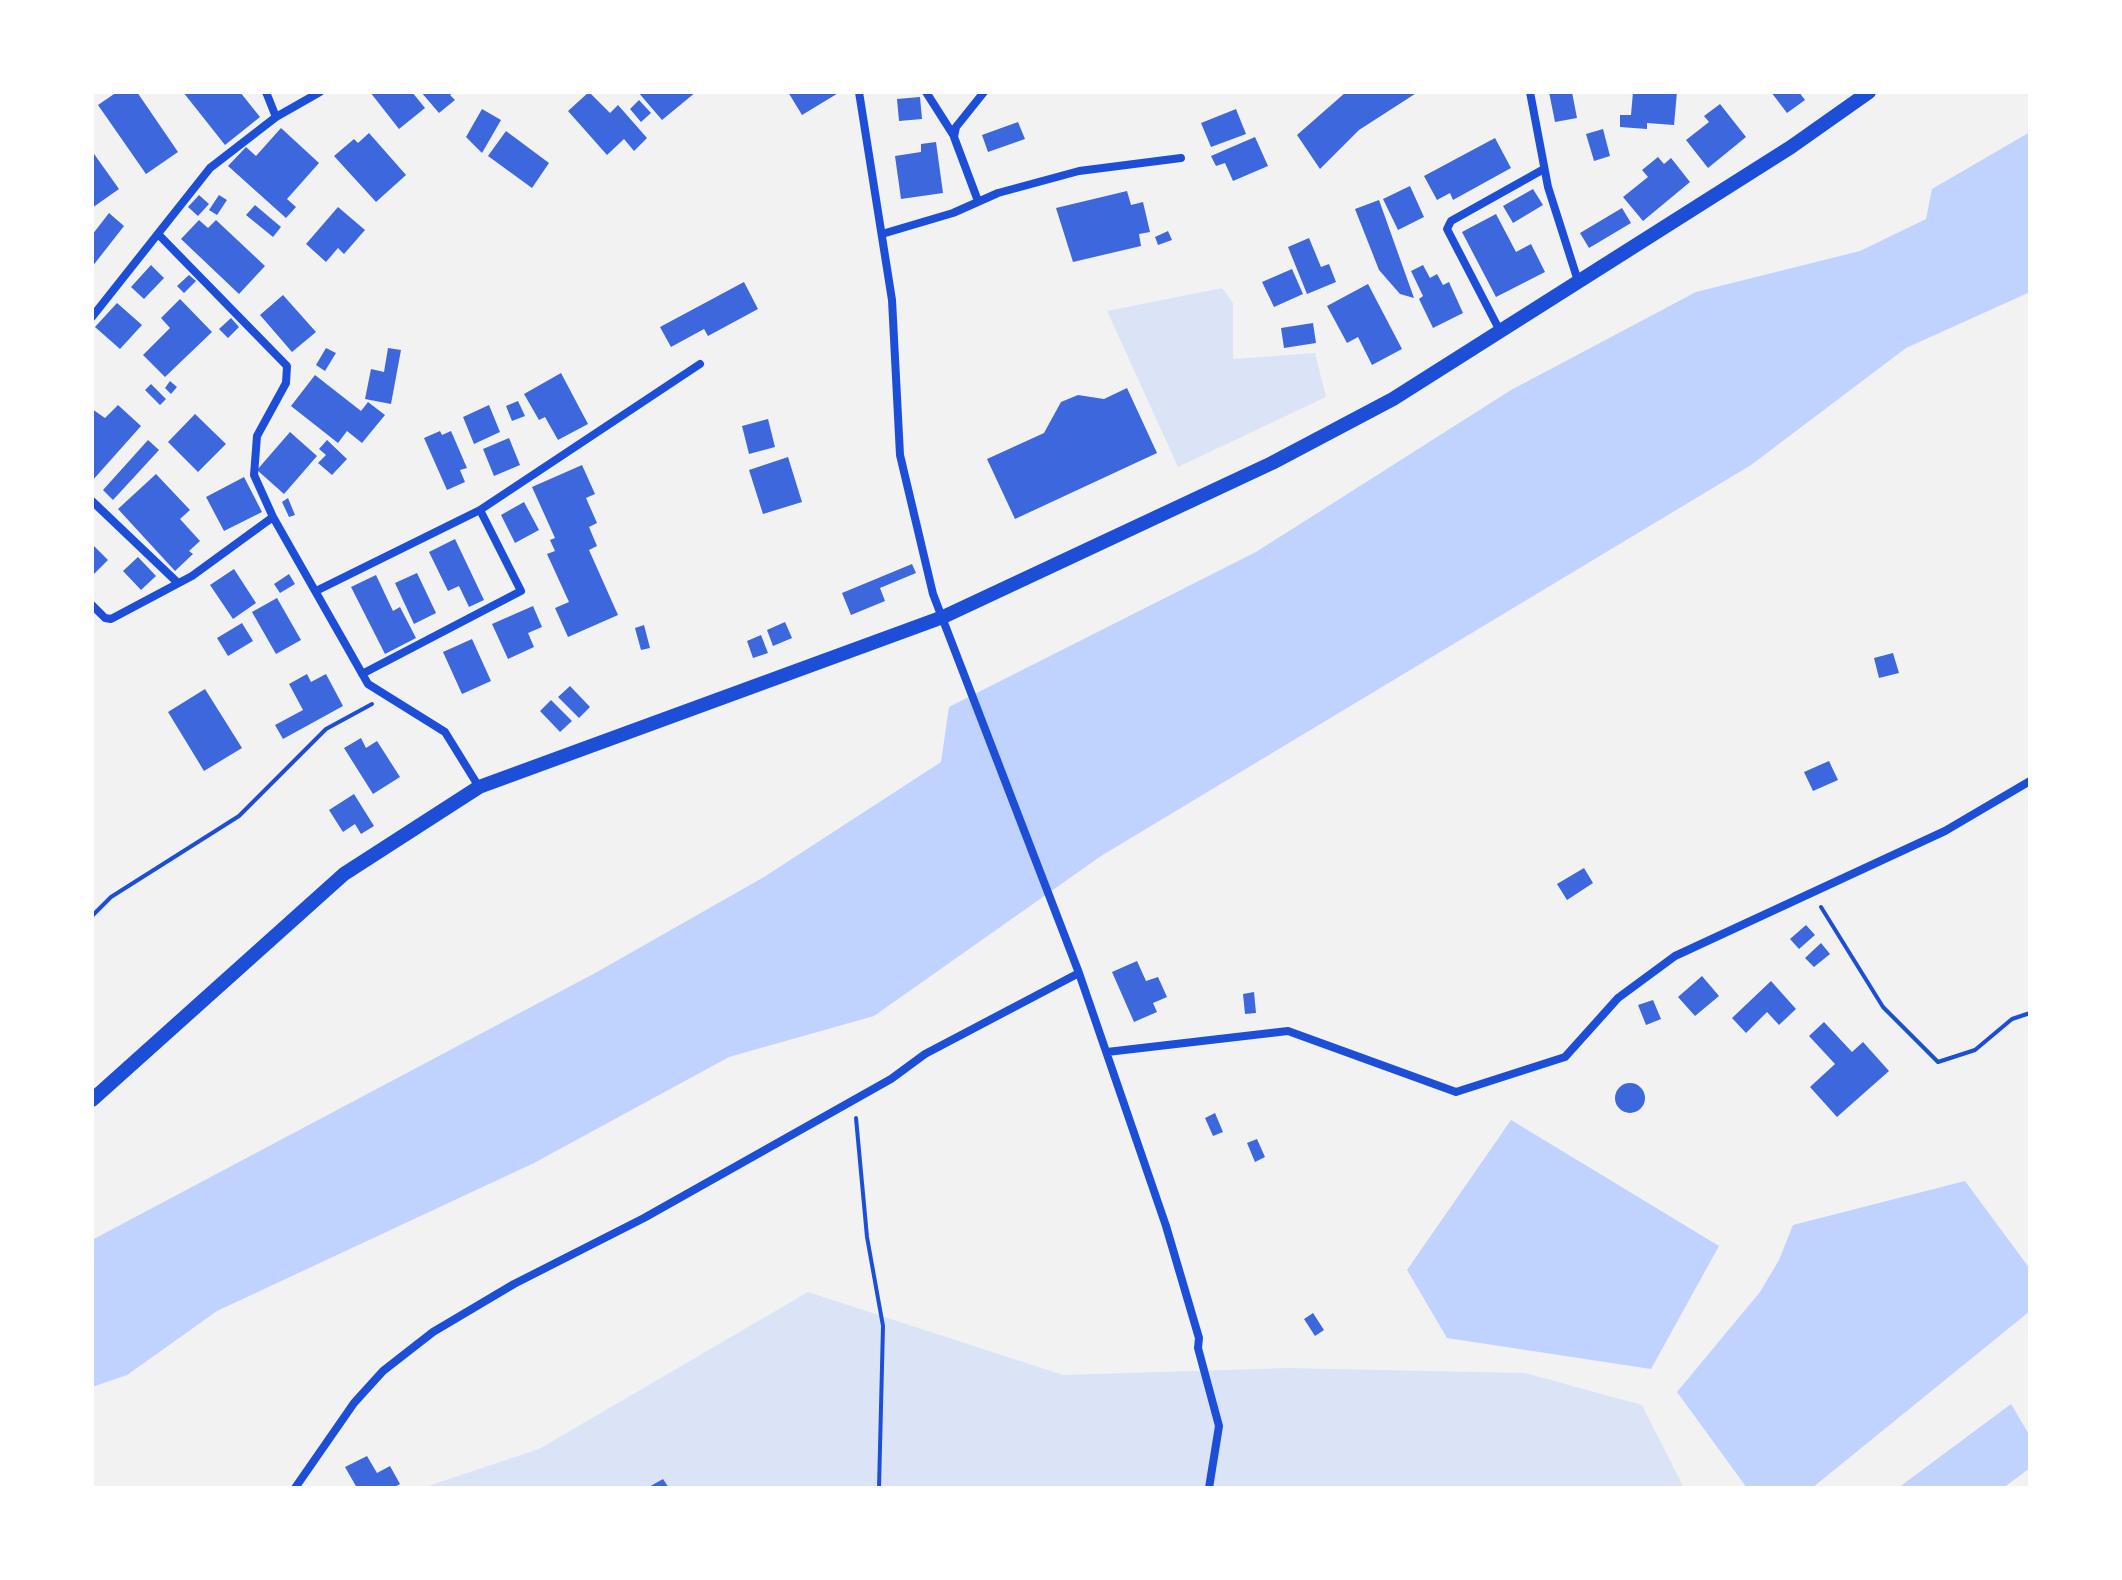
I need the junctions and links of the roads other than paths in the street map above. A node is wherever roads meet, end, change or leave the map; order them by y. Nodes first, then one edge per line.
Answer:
1 (266, 92) edge
2 (320, 92) edge
3 (926, 92) edge
4 (984, 92) edge
5 (1530, 92) edge
6 (1869, 92) edge
7 (862, 93) edge
8 (276, 117) junction
9 (954, 137) junction
10 (1181, 158) dead end
11 (1544, 169) junction
12 (978, 201) junction
13 (158, 234) junction
14 (882, 234) junction
15 (1578, 281) junction
16 (92, 317) edge
17 (1500, 331) junction
18 (700, 364) dead end
19 (92, 501) edge
20 (480, 510) junction
21 (273, 517) junction
22 (178, 583) junction
23 (316, 591) junction
24 (92, 605) edge
25 (943, 617) junction
26 (362, 674) junction
27 (2030, 781) edge
28 (479, 787) junction
29 (1079, 973) junction
30 (1107, 1052) junction
31 (92, 1100) edge
32 (295, 1488) edge
33 (1209, 1488) edge

1 - 8 street
2 - 8 street
3 - 9 street
4 - 9 street
5 - 11 street
6 - 15 street
7 - 14 street
8 - 13 street
9 - 12 street
10 - 12 street
11 - 15 street
11 - 17 street
12 - 14 street
13 - 16 street
13 - 21 street
14 - 25 street
15 - 17 street
17 - 25 street
18 - 20 street
19 - 22 street
20 - 23 street
20 - 26 street
21 - 22 street
21 - 23 street
22 - 24 street
23 - 26 street
25 - 28 street
25 - 29 street
26 - 28 street
27 - 30 street
28 - 31 street
29 - 30 street
29 - 32 street
30 - 33 street

